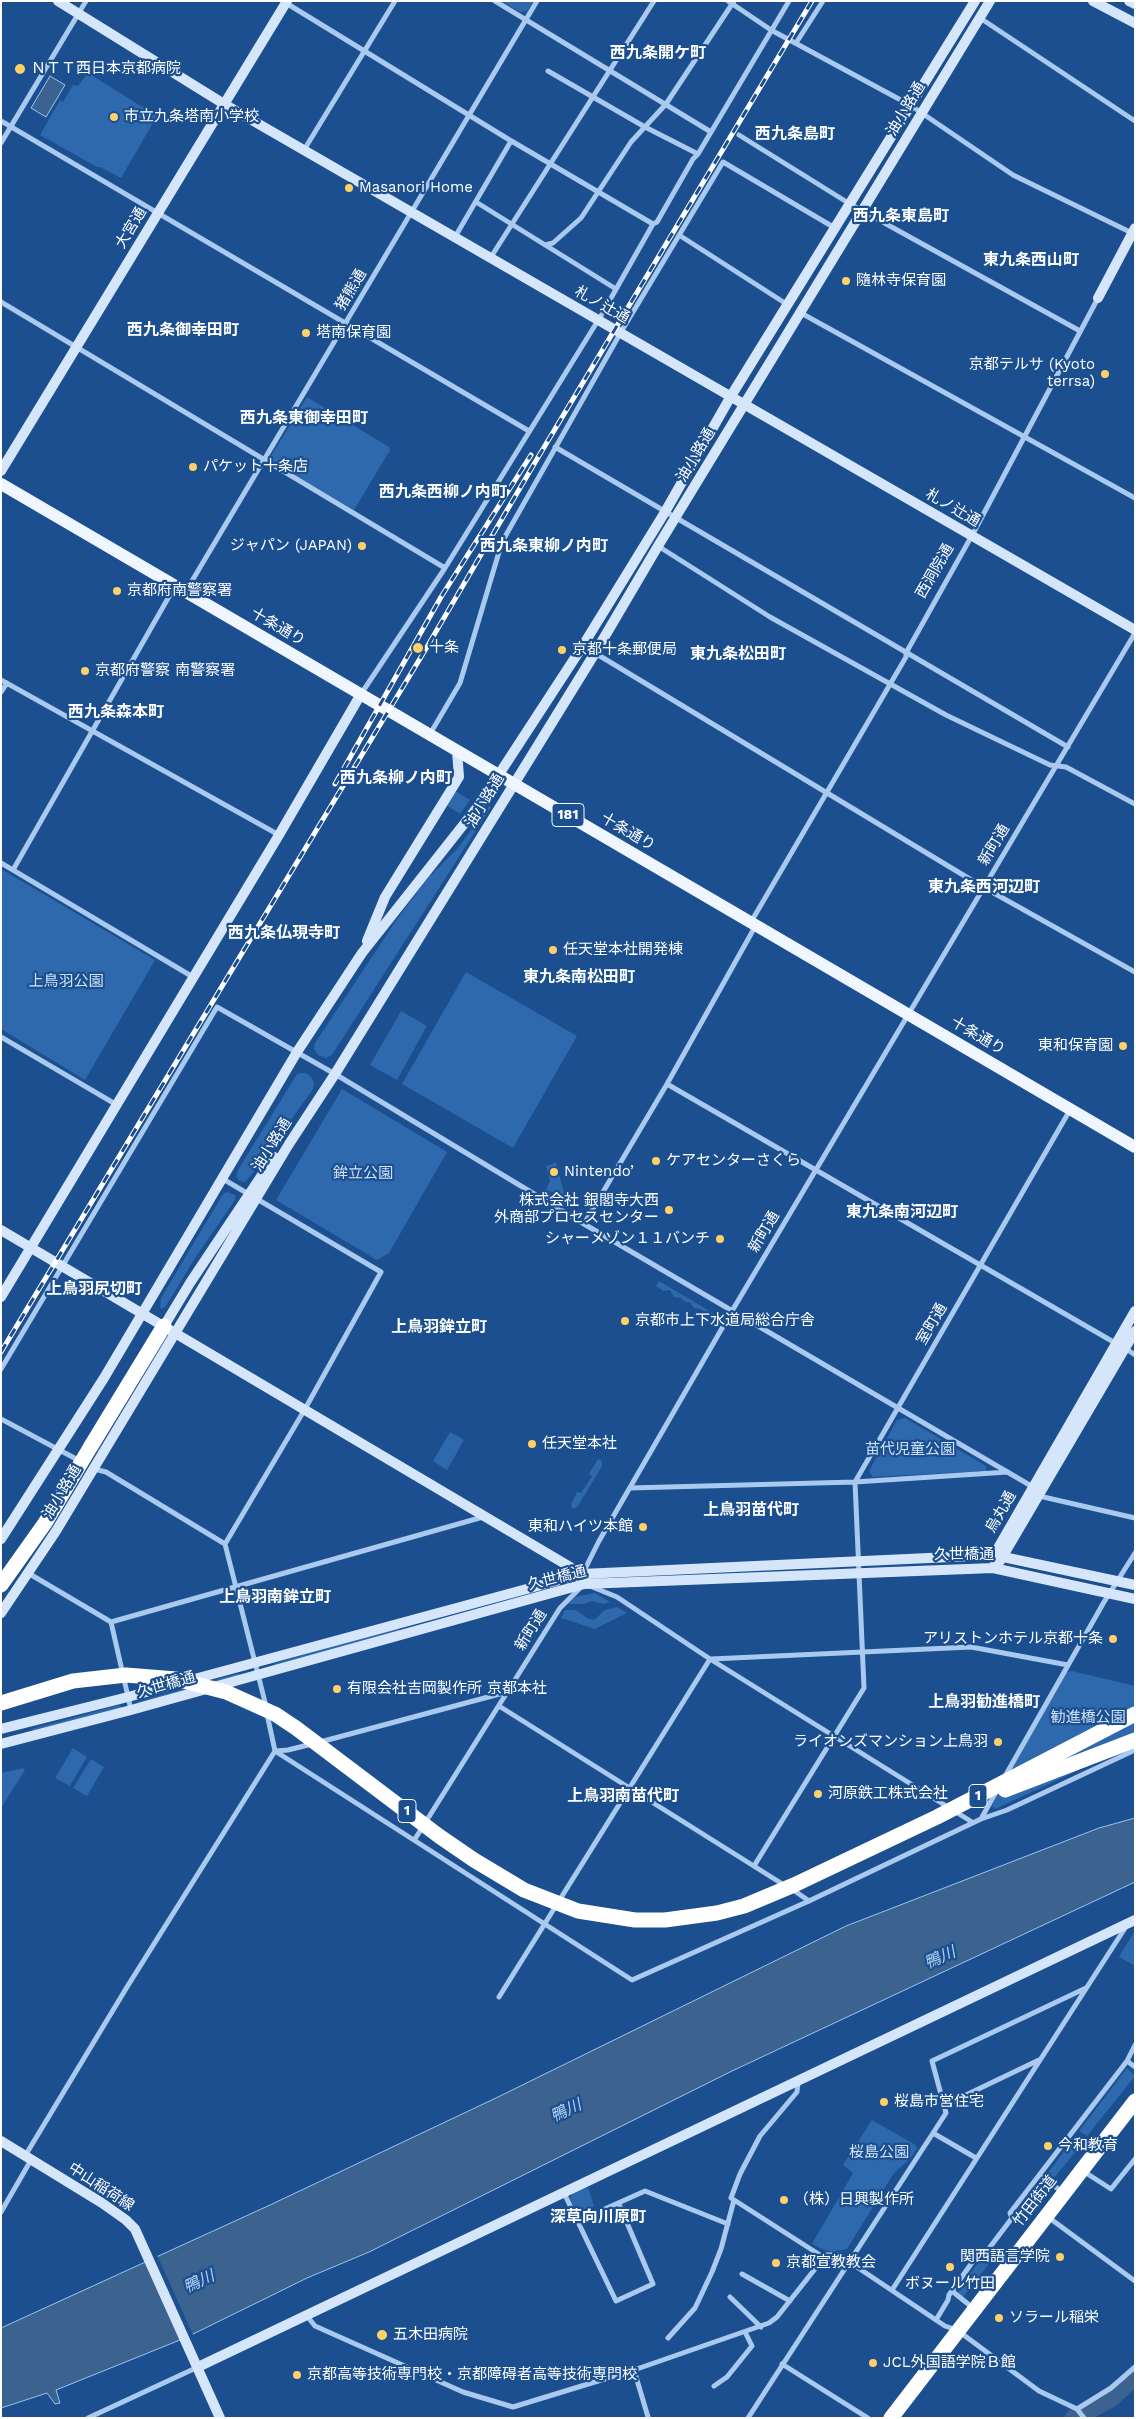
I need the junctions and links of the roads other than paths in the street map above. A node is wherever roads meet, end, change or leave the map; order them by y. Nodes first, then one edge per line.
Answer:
1 (58, 1) edge
2 (86, 1) edge
3 (394, 1) edge
4 (496, 1) edge
5 (537, 1) edge
6 (654, 1) edge
7 (789, 1) edge
8 (823, 1) edge
9 (975, 1) edge
10 (990, 1) edge
11 (1093, 1) edge
12 (1129, 1) edge
13 (287, 2) edge
14 (732, 2) edge
15 (1135, 4) edge
16 (79, 14) junction
17 (980, 17) junction
18 (527, 20) junction
19 (1135, 23) edge
20 (772, 30) junction
21 (796, 43) junction
22 (364, 51) junction
23 (548, 71) dead end
24 (610, 71) junction
25 (593, 97) junction
26 (224, 104) junction
27 (666, 104) junction
28 (910, 105) junction
29 (922, 113) junction
30 (470, 116) junction
31 (1, 121) edge
32 (1135, 121) edge
33 (11, 127) junction
34 (645, 127) junction
35 (711, 132) junction
36 (738, 135) dead end
37 (511, 141) junction
38 (1, 143) edge
39 (304, 150) junction
40 (698, 154) junction
41 (550, 164) junction
42 (597, 192) junction
43 (476, 202) junction
44 (850, 204) junction
45 (862, 210) junction
46 (412, 212) junction
47 (158, 213) junction
48 (512, 224) junction
49 (653, 224) junction
50 (835, 228) junction
51 (1133, 230) edge
52 (680, 236) junction
53 (455, 237) junction
54 (545, 245) junction
55 (490, 257) junction
56 (616, 289) junction
57 (1098, 298) joint
58 (1, 302) edge
59 (788, 305) junction
60 (800, 312) junction
61 (597, 319) junction
62 (346, 323) junction
63 (621, 332) junction
64 (1080, 332) junction
65 (76, 347) junction
66 (731, 396) junction
67 (744, 404) junction
68 (530, 431) junction
69 (1025, 437) junction
70 (555, 448) junction
71 (264, 460) junction
72 (1, 471) edge
73 (1, 484) edge
74 (1135, 498) edge
75 (665, 512) junction
76 (675, 518) junction
77 (972, 536) junction
78 (658, 546) junction
79 (445, 568) junction
80 (180, 589) junction
81 (1135, 632) edge
82 (906, 652) junction
83 (595, 653) junction
84 (4, 681) edge
85 (890, 683) junction
86 (1, 692) edge
87 (361, 694) junction
88 (92, 730) junction
89 (430, 735) junction
90 (1068, 747) junction
91 (457, 751) junction
92 (1056, 766) junction
93 (499, 775) junction
94 (513, 784) junction
95 (827, 793) junction
96 (1135, 804) edge
97 (279, 835) junction
98 (1, 863) edge
99 (12, 870) junction
100 (983, 888) junction
101 (753, 924) junction
102 (362, 953) junction
103 (1135, 972) edge
104 (194, 977) junction
105 (908, 1014) junction
106 (1, 1036) edge
107 (297, 1052) junction
108 (335, 1074) junction
109 (667, 1084) junction
110 (117, 1105) junction
111 (1070, 1109) junction
112 (1135, 1147) edge
113 (815, 1169) junction
114 (223, 1179) junction
115 (253, 1196) junction
116 (584, 1224) junction
117 (1, 1230) edge
118 (31, 1248) junction
119 (981, 1265) junction
120 (62, 1267) junction
121 (1, 1297) edge
122 (732, 1310) junction
123 (1135, 1311) edge
124 (142, 1313) junction
125 (170, 1329) junction
126 (1135, 1331) edge
127 (1120, 1346) junction
128 (1135, 1355) edge
129 (1, 1369) edge
130 (897, 1408) junction
131 (305, 1410) junction
132 (1, 1419) edge
133 (59, 1450) junction
134 (94, 1469) junction
135 (1008, 1472) junction
136 (855, 1482) junction
137 (630, 1488) junction
138 (1036, 1492) junction
139 (486, 1516) junction
140 (1135, 1518) edge
141 (1, 1539) edge
142 (225, 1544) junction
143 (1135, 1553) edge
144 (999, 1556) junction
145 (859, 1567) junction
146 (993, 1568) junction
147 (28, 1573) junction
148 (583, 1579) junction
149 (1118, 1580) junction
150 (1135, 1585) edge
151 (1, 1587) edge
152 (235, 1587) junction
153 (1110, 1593) junction
154 (13, 1596) junction
155 (1135, 1599) edge
156 (1, 1613) edge
157 (404, 1621) junction
158 (111, 1622) junction
159 (407, 1634) junction
160 (864, 1652) junction
161 (710, 1659) junction
162 (256, 1662) junction
163 (1068, 1665) junction
164 (259, 1675) junction
165 (507, 1692) junction
166 (128, 1697) junction
167 (1, 1704) edge
168 (499, 1706) junction
169 (131, 1710) junction
170 (1135, 1714) edge
171 (1135, 1721) edge
172 (24, 1724) junction
173 (1, 1729) edge
174 (835, 1735) junction
175 (26, 1737) junction
176 (1135, 1740) edge
177 (1, 1744) edge
178 (1135, 1750) edge
179 (275, 1751) junction
180 (628, 1787) junction
181 (1005, 1790) junction
182 (980, 1819) junction
183 (972, 1822) junction
184 (415, 1839) junction
185 (754, 1866) junction
186 (818, 1873) junction
187 (809, 1900) junction
188 (544, 1922) junction
189 (1132, 1922) edge
190 (1086, 1988) junction
191 (499, 1997) dead end
192 (1135, 2045) edge
193 (1040, 2060) junction
194 (1128, 2061) junction
195 (1135, 2067) edge
196 (798, 2082) junction
197 (1134, 2104) edge
198 (945, 2105) junction
199 (933, 2133) junction
200 (1, 2141) edge
201 (28, 2158) junction
202 (976, 2158) junction
203 (1135, 2159) edge
204 (1080, 2170) junction
205 (1040, 2174) junction
206 (564, 2193) junction
207 (1063, 2193) junction
208 (734, 2200) junction
209 (619, 2204) junction
210 (1, 2212) edge
211 (1045, 2215) junction
212 (578, 2221) junction
213 (728, 2224) junction
214 (826, 2255) junction
215 (848, 2262) junction
216 (742, 2274) dead end
217 (1135, 2281) edge
218 (892, 2290) junction
219 (952, 2291) junction
220 (730, 2297) dead end
221 (790, 2301) junction
222 (974, 2309) junction
223 (307, 2316) junction
224 (936, 2320) junction
225 (760, 2327) junction
226 (956, 2330) junction
227 (745, 2332) junction
228 (668, 2338) dead end
229 (196, 2363) junction
230 (782, 2364) junction
231 (1135, 2367) edge
232 (634, 2370) junction
233 (714, 2386) dead end
234 (1077, 2409) junction
235 (648, 2417) edge
236 (88, 2418) edge
237 (220, 2418) edge
238 (748, 2418) edge
239 (868, 2418) edge
240 (891, 2418) edge
241 (1084, 2418) edge

1 - 16 street, 札ノ辻通
2 - 16 street
3 - 22 street
4 - 18 street
5 - 18 street, 猪熊通
6 - 24 street
7 - 20 street
8 - 21 street
9 - 28 street, 油小路通
10 - 17 street, 油小路通
11 - 19 street
12 - 15 street
13 - 22 street
13 - 26 street, 大宮通
14 - 20 street
14 - 27 street
16 - 26 street, 札ノ辻通
16 - 33 street
17 - 29 street, 油小路通
17 - 32 street
18 - 24 street
18 - 30 street, 猪熊通
20 - 21 street
20 - 35 street
21 - 28 street
22 - 30 street
22 - 39 street
23 - 25 street
24 - 25 street
24 - 27 street
25 - 34 street
25 - 41 street
26 - 39 street, 札ノ辻通
26 - 47 street, 大宮通
27 - 34 street
27 - 35 street
28 - 29 street
28 - 44 street, 油小路通
29 - 45 street, 油小路通
29 - 51 street
30 - 37 street
30 - 46 street, 猪熊通
31 - 33 street
33 - 38 street
33 - 47 street
34 - 40 street
34 - 42 street
35 - 40 street
36 - 44 street
37 - 41 street
37 - 43 street
39 - 46 street, 札ノ辻通
40 - 49 street
41 - 42 street
41 - 48 street
42 - 49 street
42 - 54 street
43 - 48 street
43 - 53 street
44 - 45 street
44 - 50 street, 油小路通
45 - 60 street, 油小路通
45 - 64 street
46 - 53 street, 札ノ辻通
46 - 62 street, 猪熊通
47 - 62 street
47 - 65 street, 大宮通
48 - 54 street
48 - 55 street
49 - 56 street
50 - 52 street
50 - 59 street, 油小路通
51 - 57 street, 西洞院通
52 - 59 street
52 - 63 street
53 - 55 street, 札ノ辻通
54 - 56 street
55 - 61 street, 札ノ辻通
56 - 61 street
57 - 64 street, 西洞院通
58 - 65 street
59 - 66 street, 油小路通
60 - 67 street, 油小路通
60 - 69 street
61 - 63 street, 札ノ辻通
61 - 68 street
62 - 68 street
62 - 71 street, 猪熊通
63 - 66 street, 札ノ辻通
63 - 70 street
64 - 69 street, 西洞院通
65 - 71 street
65 - 72 street, 大宮通
66 - 67 street, 札ノ辻通
66 - 75 street, 油小路通
67 - 76 street, 油小路通
67 - 77 street, 札ノ辻通
68 - 79 street
69 - 74 street
69 - 77 street, 西洞院通
70 - 75 street
70 - 89 street
71 - 79 street
71 - 80 street, 猪熊通
73 - 80 main road, 十条通り / 181
75 - 76 street
75 - 93 street, 油小路通
76 - 78 street, 油小路通
76 - 82 street
77 - 81 street, 札ノ辻通
77 - 82 street, 西洞院通
78 - 83 street, 油小路通
78 - 85 street
79 - 87 street
80 - 87 main road, 十条通り / 181
80 - 88 street, 猪熊通
81 - 90 street, 新町通
82 - 85 street, 西洞院通
82 - 90 street
83 - 94 street, 油小路通
83 - 95 street
84 - 86 street
84 - 88 street
85 - 92 street
85 - 95 street, 西洞院通
87 - 89 main road, 十条通り / 181
87 - 97 street
88 - 97 street
88 - 99 street, 猪熊通
89 - 91 main road, 十条通り / 181
90 - 92 street, 新町通
91 - 93 main road, 十条通り / 181
91 - 102 street
92 - 96 street
92 - 100 street, 新町通
93 - 94 main road, 十条通り / 181
93 - 102 street, 油小路通
94 - 101 main road, 十条通り / 181
94 - 108 street, 油小路通
95 - 100 street
95 - 101 street, 西洞院通
97 - 104 street
98 - 99 street
99 - 104 street
100 - 103 street
100 - 105 street, 新町通
101 - 105 main road, 十条通り / 181
101 - 109 street, 西洞院通
102 - 107 street, 油小路通
104 - 110 street
105 - 111 main road, 十条通り / 181
105 - 113 street, 新町通
106 - 110 street
107 - 108 street
107 - 114 street, 油小路通
107 - 120 street
108 - 115 street, 油小路通
108 - 116 street
109 - 113 street
109 - 116 street, 西洞院通
110 - 118 street
111 - 112 main road, 十条通り / 181
111 - 119 street, 室町通
113 - 119 street
113 - 122 street, 新町通
114 - 115 street
114 - 124 street, 油小路通
115 - 125 street, 油小路通
115 - 131 street
116 - 122 street
117 - 118 street
118 - 120 street
118 - 121 street
119 - 127 street
119 - 130 street, 室町通
120 - 124 street
120 - 129 street
122 - 130 street
122 - 137 street, 新町通
123 - 127 street, 烏丸通
124 - 125 street
124 - 133 street, 油小路通
125 - 131 street
125 - 134 street, 油小路通
125 - 151 highway, bridge
126 - 127 street, 烏丸通
127 - 128 street
127 - 138 street, 烏丸通
130 - 135 street
130 - 136 street, 室町通
131 - 139 street
131 - 142 street
132 - 133 street
133 - 134 street
133 - 141 street, 油小路通
134 - 142 street
134 - 147 street, 油小路通
135 - 136 street
135 - 138 street
136 - 137 street
136 - 145 street
137 - 148 street, 新町通
138 - 140 street
138 - 144 street, 烏丸通
139 - 148 street
139 - 152 street
142 - 152 street
143 - 149 street
144 - 145 street, 久世橋通
144 - 146 street, 烏丸通
144 - 149 street, 久世橋通
145 - 146 street, 久世橋通
145 - 148 street, 久世橋通
145 - 160 street
146 - 153 street, 久世橋通
147 - 154 street, 油小路通
147 - 158 street
148 - 157 street, 久世橋通
148 - 159 street, 久世橋通
148 - 161 street
148 - 165 street, 新町通
149 - 150 street, 久世橋通
149 - 153 street
151 - 154 street
152 - 158 street
152 - 162 street
153 - 155 street, 久世橋通
153 - 163 street
154 - 156 street, 油小路通
157 - 159 street
157 - 162 street, 久世橋通
158 - 166 street
159 - 164 street, 久世橋通
160 - 161 street
160 - 163 street
160 - 174 street
161 - 174 street
161 - 180 street
162 - 164 street
162 - 166 street, 久世橋通
163 - 182 street
164 - 169 street, 久世橋通
164 - 179 street
165 - 168 street, 新町通
165 - 179 street
166 - 169 street
166 - 172 street, 久世橋通
167 - 186 highway, 1, bridge
168 - 180 street
168 - 184 street, 新町通
169 - 175 street, 久世橋通
170 - 186 highway, 1, bridge
171 - 181 highway, 1
172 - 173 street, 久世橋通
172 - 175 street
174 - 183 street
174 - 185 street
175 - 177 street, 久世橋通
176 - 181 highway
178 - 182 street
179 - 184 street
179 - 201 street
180 - 185 street
180 - 188 street
181 - 186 highway, 1, bridge
182 - 183 street
183 - 187 street
184 - 188 street
185 - 187 street
187 - 188 street
188 - 191 street
189 - 190 street
189 - 196 street
190 - 193 street
190 - 198 street
192 - 194 street
193 - 198 street
193 - 202 street
194 - 195 street
194 - 205 street
196 - 206 street
196 - 208 street
197 - 204 highway, 竹田街道
198 - 199 street
199 - 202 street
199 - 215 street
200 - 201 street, 中山稲荷線
201 - 210 street
201 - 229 street, 中山稲荷線
202 - 218 street
203 - 204 street
204 - 207 highway, 竹田街道
205 - 207 street
205 - 219 street
206 - 212 street
206 - 223 street
207 - 211 highway, 竹田街道
208 - 213 street
208 - 214 street
209 - 212 street
209 - 212 street
209 - 213 street
211 - 217 street
211 - 222 highway, 竹田街道
213 - 228 street
214 - 215 street
214 - 221 street
215 - 218 street
215 - 230 street
216 - 221 street
218 - 224 street
219 - 222 street
219 - 224 street
220 - 225 street
221 - 225 street
222 - 226 highway, 竹田街道
223 - 229 street
223 - 232 street
224 - 226 street
225 - 227 street
226 - 234 street
226 - 240 highway, 竹田街道
227 - 232 street
227 - 233 street
229 - 236 street
229 - 237 street, 中山稲荷線
230 - 238 street
230 - 239 street
231 - 234 street
232 - 235 street
234 - 241 street

